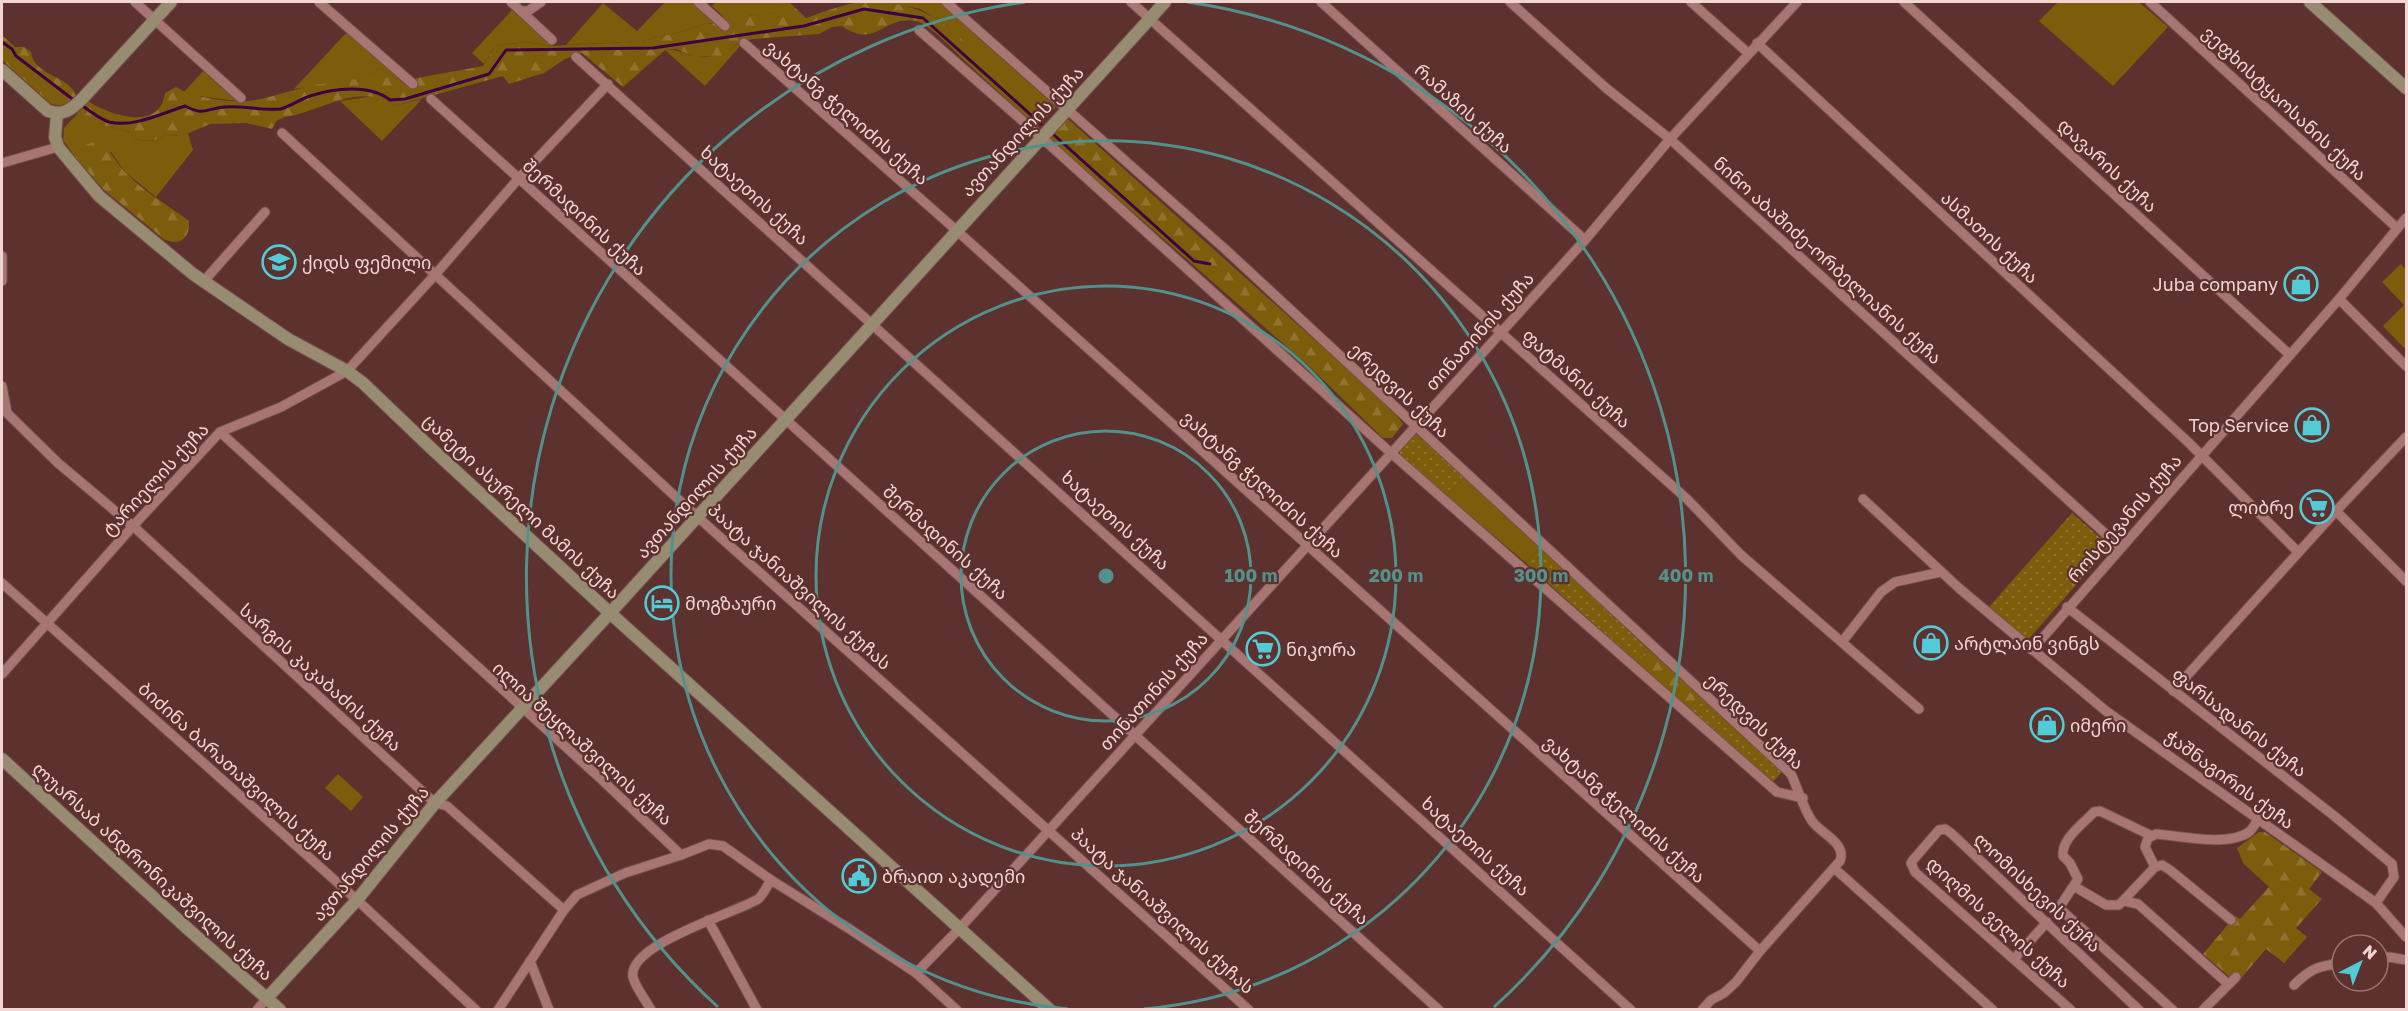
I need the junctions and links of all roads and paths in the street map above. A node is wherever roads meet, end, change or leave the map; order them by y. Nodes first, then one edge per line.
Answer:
1 (135, 2) edge
2 (171, 2) edge
3 (320, 2) edge
4 (511, 2) edge
5 (541, 2) edge
6 (698, 2) edge
7 (946, 2) edge
8 (1131, 2) edge
9 (1165, 2) edge
10 (1321, 2) edge
11 (1510, 2) edge
12 (1691, 2) edge
13 (1797, 2) edge
14 (1904, 2) edge
15 (2150, 2) edge
16 (2310, 2) edge
17 (521, 11) junction
18 (1149, 18) junction
19 (154, 20) junction
20 (725, 26) dead end
21 (919, 30) dead end
22 (552, 40) dead end
23 (744, 43) dead end
24 (1757, 43) junction
25 (1748, 53) junction
26 (576, 57) dead end
27 (2, 70) edge
28 (413, 84) dead end
29 (608, 84) junction
30 (2406, 88) edge
31 (241, 98) dead end
32 (431, 99) dead end
33 (1066, 110) junction
34 (57, 114) junction
35 (282, 133) dead end
36 (1041, 137) junction
37 (1670, 139) junction
38 (58, 147) junction
39 (2, 162) edge
40 (519, 178) junction
41 (265, 212) dead end
42 (2406, 218) edge
43 (2397, 228) junction
44 (956, 230) junction
45 (1585, 240) junction
46 (2, 256) edge
47 (434, 276) junction
48 (2, 281) edge
49 (204, 281) junction
50 (2339, 299) junction
51 (872, 323) junction
52 (1501, 331) junction
53 (2290, 355) junction
54 (2406, 366) edge
55 (347, 371) junction
56 (2, 386) edge
57 (785, 420) junction
58 (1415, 426) junction
59 (220, 432) junction
60 (2406, 437) edge
61 (1391, 453) junction
62 (2201, 455) junction
63 (1863, 499) dead end
64 (2336, 511) junction
65 (698, 517) junction
66 (133, 526) junction
67 (1307, 546) junction
68 (2120, 547) junction
69 (2298, 552) junction
70 (1941, 572) junction
71 (2405, 577) edge
72 (2, 583) edge
73 (2067, 607) junction
74 (610, 613) junction
75 (47, 625) junction
76 (1223, 639) junction
77 (1842, 642) junction
78 (2032, 650) junction
79 (2, 674) edge
80 (2173, 691) junction
81 (521, 708) junction
82 (1919, 709) dead end
83 (1135, 735) junction
84 (2, 759) edge
85 (1803, 798) junction
86 (435, 803) junction
87 (2258, 821) junction
88 (1049, 830) junction
89 (2152, 836) junction
90 (681, 855) junction
91 (1915, 857) joint
92 (2155, 867) junction
93 (1834, 868) junction
94 (771, 880) junction
95 (2072, 888) junction
96 (357, 900) junction
97 (2124, 901) junction
98 (2376, 903) junction
99 (2059, 908) junction
100 (564, 910) junction
101 (2040, 915) junction
102 (708, 920) junction
103 (2231, 920) dead end
104 (2047, 922) junction
105 (960, 928) junction
106 (2406, 937) edge
107 (1760, 951) junction
108 (2390, 957) edge
109 (2014, 959) junction
110 (2406, 960) edge
111 (530, 962) junction
112 (2330, 966) edge
113 (916, 974) junction
114 (2236, 977) dead end
115 (2227, 983) junction
116 (2294, 985) dead end
117 (268, 998) junction
118 (957, 1009) edge
119 (257, 1010) edge
120 (280, 1010) edge
121 (476, 1010) edge
122 (498, 1010) edge
123 (549, 1010) edge
124 (651, 1010) edge
125 (758, 1010) edge
126 (1050, 1010) edge
127 (1249, 1010) edge
128 (1439, 1010) edge
129 (1631, 1010) edge
130 (1702, 1010) edge
131 (1993, 1010) edge
132 (2071, 1010) edge
133 (2139, 1010) edge
134 (2173, 1010) edge
135 (2203, 1010) edge

1 - 19 street
2 - 19 street
3 - 28 street
4 - 17 street
5 - 17 street
6 - 20 street
7 - 33 street, ერედვის ქუჩა
8 - 18 street, ფატმანის ქუჩა
9 - 18 street, ავთანდილის ქუჩა
10 - 45 street, რამაზის ქუჩა
11 - 37 street, ნინო აბაშიძე-ორბელიანის ქუჩა
12 - 25 street
13 - 24 street, თინათინის ქუჩა
14 - 53 street, დავარის ქუჩა
15 - 43 street, ვეფხისტყაოსანის ქუჩა
16 - 30 street
17 - 22 street
18 - 33 street, ავთანდილის ქუჩა
18 - 52 street, ფატმანის ქუჩა
19 - 31 street
19 - 34 street
21 - 36 street, ერედვის ქუჩა
23 - 44 street, ვახტანგ ჭელიძის ქუჩა
24 - 25 street, თინათინის ქუჩა
24 - 62 street, ასმათის ქუჩა
25 - 37 street, თინათინის ქუჩა
26 - 29 street, ხატაეთის ქუჩა
27 - 34 street
29 - 40 street, ტარიელის ქუჩა
29 - 51 street, ხატაეთის ქუჩა
32 - 40 street, შერმადინის ქუჩა
33 - 36 street, ავთანდილის ქუჩა
33 - 58 street, ერედვის ქუჩა
34 - 38 street
35 - 47 street, პაატა ჯანიაშვილის ქუჩას
36 - 44 street, ავთანდილის ქუჩა
36 - 61 street, ერედვის ქუჩა
37 - 45 street, თინათინის ქუჩა
37 - 68 street, ნინო აბაშიძე-ორბელიანის ქუჩა
38 - 39 street
38 - 49 street, ცამეტი ასურელი მამის ქუჩა
40 - 47 street, ტარიელის ქუჩა
40 - 57 street, შერმადინის ქუჩა
41 - 49 street
42 - 43 street, როსტევანის ქუჩა
43 - 50 street, როსტევანის ქუჩა
44 - 51 street, ავთანდილის ქუჩა
44 - 67 street, ვახტანგ ჭელიძის ქუჩა
45 - 52 street, თინათინის ქუჩა
46 - 48 street
47 - 55 street, ტარიელის ქუჩა
47 - 65 street, პაატა ჯანიაშვილის ქუჩას
49 - 55 street, ცამეტი ასურელი მამის ქუჩა
50 - 53 street, როსტევანის ქუჩა
50 - 54 street
51 - 57 street, ავთანდილის ქუჩა
51 - 76 street, ხატაეთის ქუჩა
52 - 58 street, თინათინის ქუჩა
52 - 77 street, ფატმანის ქუჩა
53 - 62 street, როსტევანის ქუჩა
55 - 59 street, ტარიელის ქუჩა
55 - 74 street, ცამეტი ასურელი მამის ქუჩა
56 - 66 street, სარგის კაკაბაძის ქუჩა
57 - 65 street, ავთანდილის ქუჩა
57 - 83 street, შერმადინის ქუჩა
58 - 61 street, თინათინის ქუჩა
58 - 85 street, ერედვის ქუჩა
59 - 66 street, ტარიელის ქუჩა
59 - 81 street, ილია შეყლაშვილის ქუჩა
60 - 64 street
61 - 67 street, თინათინის ქუჩა
61 - 85 street, ერედვის ქუჩა
62 - 68 street, როსტევანის ქუჩა
62 - 69 street, ასმათის ქუჩა
63 - 70 street, ჭაშნაგირის ქუჩა
64 - 69 street
64 - 71 street
65 - 74 street, ავთანდილის ქუჩა
65 - 88 street, პაატა ჯანიაშვილის ქუჩას
66 - 75 street, ტარიელის ქუჩა
66 - 86 street, სარგის კაკაბაძის ქუჩა
67 - 76 street, თინათინის ქუჩა
67 - 107 street, ვახტანგ ჭელიძის ქუჩა
68 - 73 street, როსტევანის ქუჩა
69 - 80 street
70 - 77 street
70 - 78 street, ჭაშნაგირის ქუჩა
72 - 75 street, ბიძინა ბარათაშვილის ქუჩა
73 - 78 street, როსტევანის ქუჩა
73 - 80 street, ფარსადანის ქუჩა
74 - 81 street, ავთანდილის ქუჩა
74 - 105 street, ცამეტი ასურელი მამის ქუჩა
75 - 79 street, ტარიელის ქუჩა
75 - 96 street, ბიძინა ბარათაშვილის ქუჩა
76 - 83 street, თინათინის ქუჩა
76 - 129 street, ხატაეთის ქუჩა
77 - 82 street, ფატმანის ქუჩა
78 - 87 street, ჭაშნაგირის ქუჩა
80 - 98 street, ფარსადანის ქუჩა
81 - 86 street, ავთანდილის ქუჩა
81 - 90 street, ილია შეყლაშვილის ქუჩა
83 - 88 street, თინათინის ქუჩა
83 - 128 street, შერმადინის ქუჩა
84 - 117 street, ლუარსაბ ანდრონიკაშვილის ქუჩა
85 - 93 street
86 - 96 street, ავთანდილის ქუჩა
86 - 100 street, სარგის კაკაბაძის ქუჩა
87 - 89 street
87 - 98 street, ჭაშნაგირის ქუჩა
88 - 105 street, თინათინის ქუჩა
88 - 127 street, პაატა ჯანიაშვილის ქუჩას
89 - 92 street
89 - 95 street
90 - 94 street
90 - 100 street
91 - 101 street, ლომისხევის ქუჩა
91 - 109 street, დიღმის ველის ქუჩა
92 - 97 street
92 - 103 street
93 - 107 street
93 - 131 street
94 - 102 street
94 - 113 street
95 - 97 street
95 - 99 street
96 - 117 street, ავთანდილის ქუჩა
96 - 121 street, ბიძინა ბარათაშვილის ქუჩა
97 - 115 street
98 - 106 street, ჭაშნაგირის ქუჩა
99 - 101 street
99 - 134 street
100 - 111 street
101 - 104 street, ლომისხევის ქუჩა
102 - 124 street
102 - 125 street
104 - 109 street
104 - 133 street, ლომისხევის ქუჩა
105 - 113 street, თინათინის ქუჩა
105 - 126 street, ცამეტი ასურელი მამის ქუჩა
107 - 130 street
108 - 110 street
109 - 132 street, დიღმის ველის ქუჩა
111 - 122 street
111 - 123 street
112 - 116 street
113 - 118 street
114 - 115 street
115 - 135 street
117 - 119 street, ავთანდილის ქუჩა
117 - 120 street, ლუარსაბ ანდრონიკაშვილის ქუჩა

